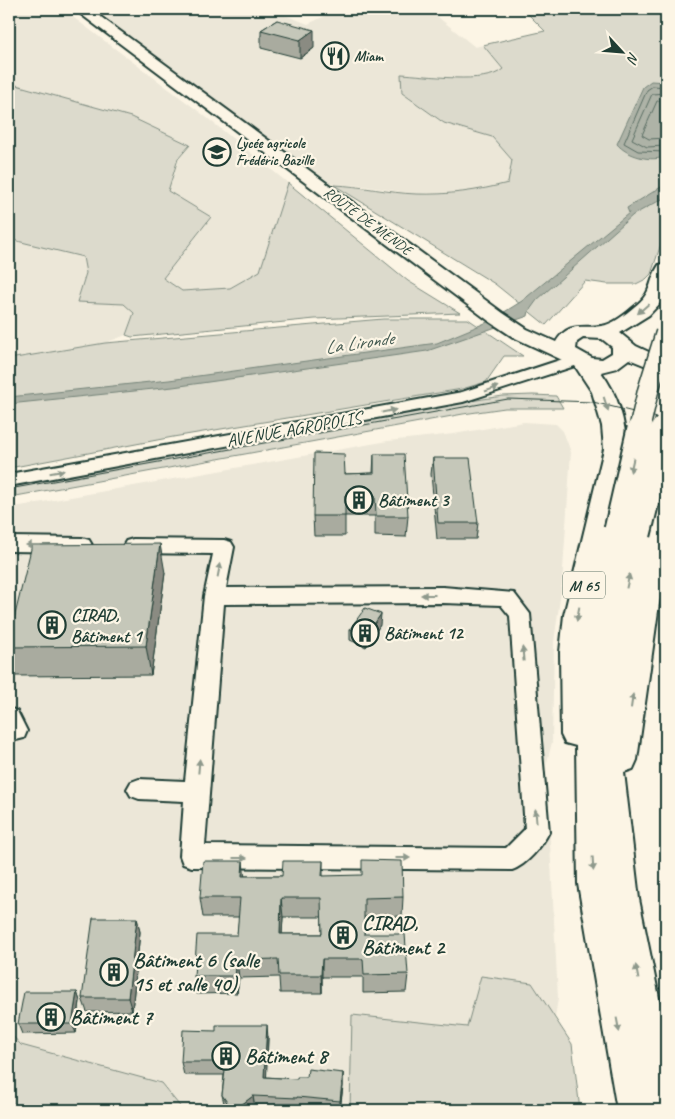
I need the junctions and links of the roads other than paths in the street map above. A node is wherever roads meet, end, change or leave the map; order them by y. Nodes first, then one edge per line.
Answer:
1 (81, 9) edge
2 (666, 269) edge
3 (602, 332) junction
4 (666, 333) edge
5 (574, 354) junction
6 (616, 354) junction
7 (666, 368) edge
8 (666, 374) edge
9 (666, 421) edge
10 (9, 480) edge
11 (666, 509) edge
12 (628, 532) junction
13 (9, 544) edge
14 (214, 596) junction
15 (139, 789) dead end
16 (196, 792) junction
17 (590, 816) junction
18 (631, 942) junction
19 (666, 1105) edge
20 (634, 1110) edge

1 - 5 main road, ROUTE DE MENDE
2 -> 3 main road
3 - 5 main road
3 - 6 main road
4 -> 12 main road, M 65, bridge
5 - 6 main road
10 -> 5 street, AVENUE AGROPOLIS
5 -> 17 main road, M 65
6 - 7 main road
6 - 8 main road
9 - 12 main road, M 65, bridge
18 -> 11 main road, M 65
12 - 17 main road, M 65
18 -> 12 main road, M 65
14 -> 13 street
16 -> 14 street
16 -> 14 street
15 - 16 street
17 -> 20 main road, M 65
19 -> 18 main road, M 65

